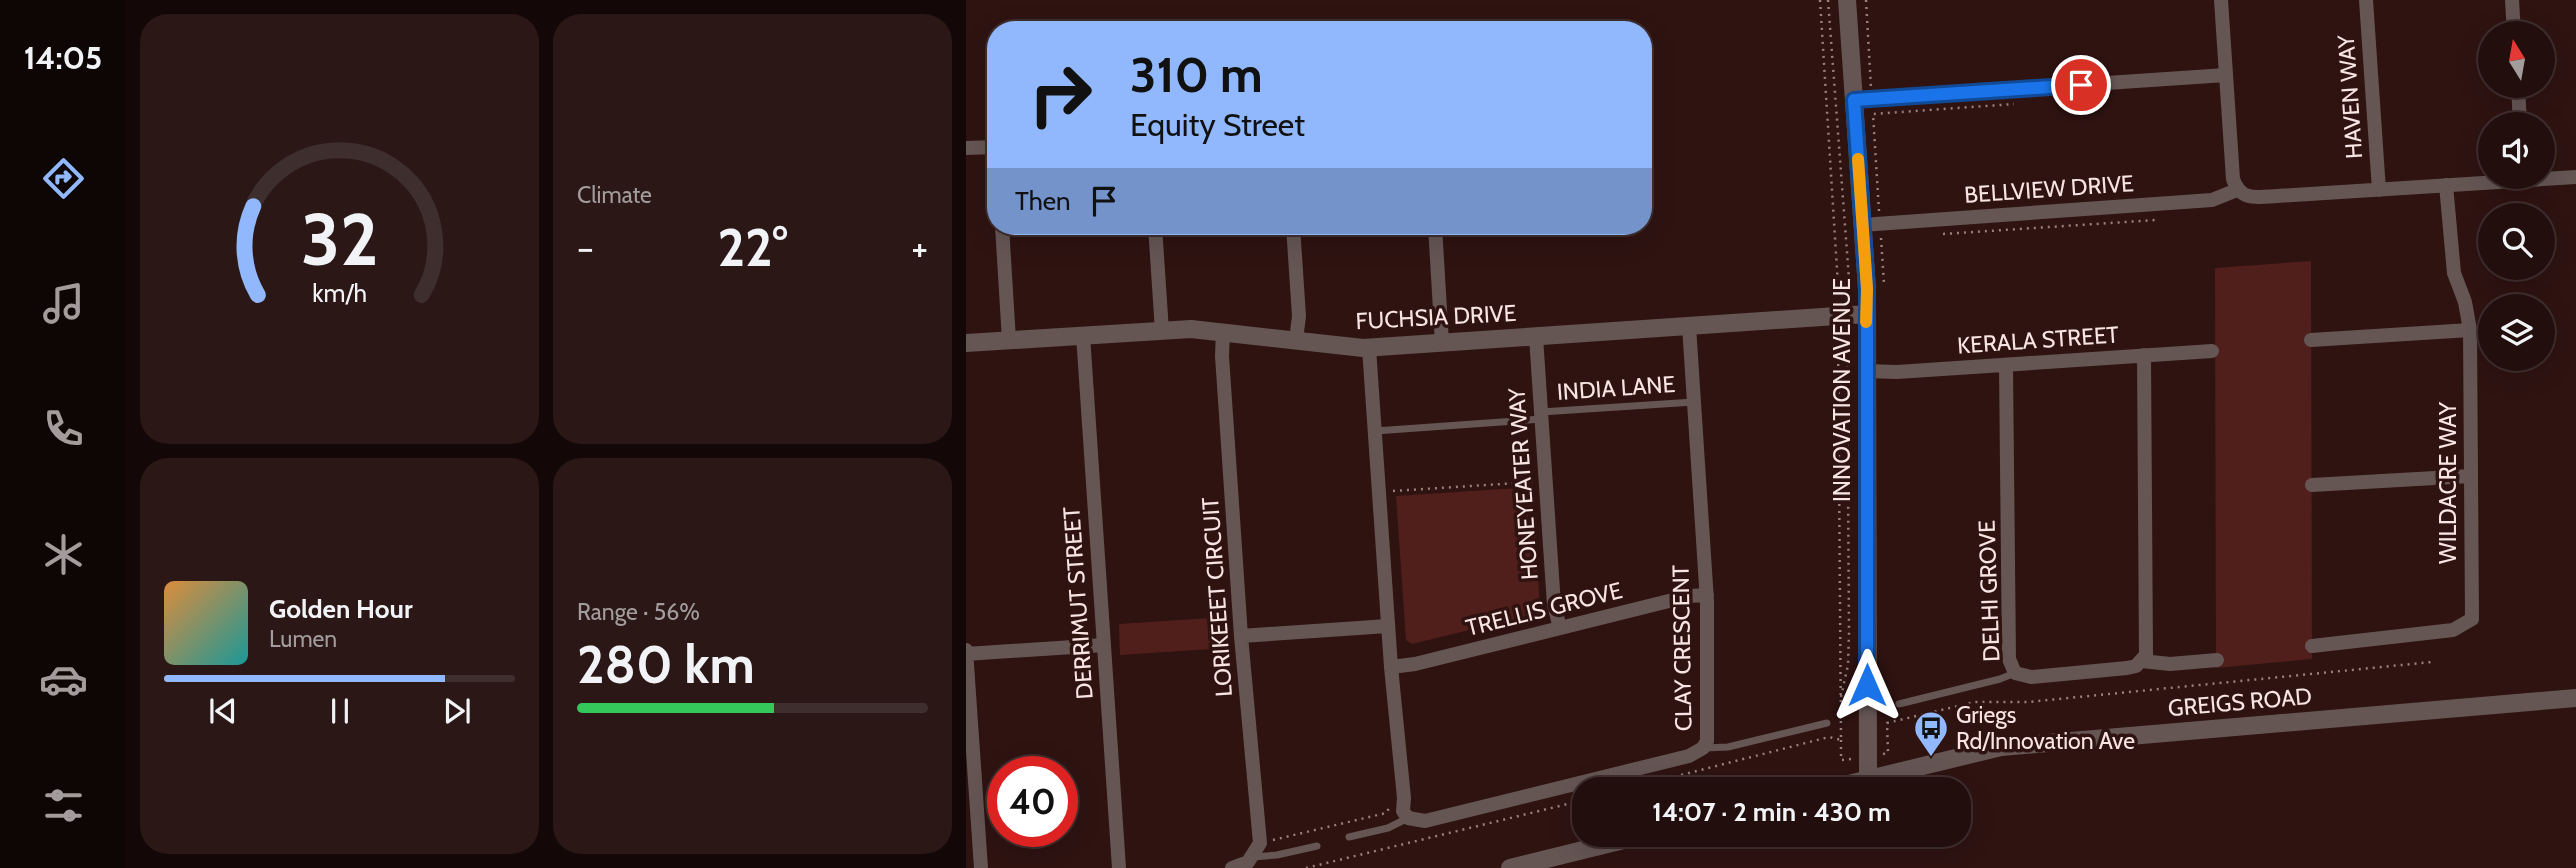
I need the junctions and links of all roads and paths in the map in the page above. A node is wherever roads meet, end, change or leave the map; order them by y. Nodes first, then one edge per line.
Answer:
1 (1823, 0) edge
2 (1847, 0) edge
3 (1866, 0) edge
4 (2221, 0) edge
5 (2366, 0) edge
6 (2512, 0) edge
7 (2513, 21) edge
8 (2226, 75) junction
9 (1863, 99) junction
10 (2023, 103) dead end
11 (1873, 114) junction
12 (987, 147) edge
13 (966, 148) edge
14 (2576, 177) edge
15 (2555, 178) edge
16 (2478, 183) edge
17 (2446, 186) junction
18 (2237, 190) junction
19 (2379, 190) junction
20 (2156, 220) dead end
21 (1871, 225) junction
22 (1936, 234) dead end
23 (1003, 235) edge
24 (1156, 235) edge
25 (1294, 235) edge
26 (1437, 235) edge
27 (1884, 284) dead end
28 (1866, 314) junction
29 (1842, 316) junction
30 (1689, 326) junction
31 (2470, 330) junction
32 (1162, 331) junction
33 (1223, 331) junction
34 (1083, 335) junction
35 (1536, 337) junction
36 (1009, 340) junction
37 (1296, 340) junction
38 (2311, 340) dead end
39 (966, 343) edge
40 (1443, 343) junction
41 (1369, 348) junction
42 (2212, 351) dead end
43 (2144, 355) junction
44 (2006, 365) junction
45 (1866, 371) junction
46 (1694, 401) junction
47 (1541, 416) junction
48 (1375, 431) junction
49 (2470, 476) junction
50 (1546, 482) junction
51 (2312, 485) dead end
52 (1379, 492) junction
53 (1707, 595) junction
54 (1388, 626) junction
55 (1560, 628) junction
56 (1241, 636) junction
57 (1104, 645) junction
58 (2312, 646) dead end
59 (966, 652) edge
60 (2217, 660) dead end
61 (2142, 661) junction
62 (2432, 662) dead end
63 (1391, 667) junction
64 (2015, 673) junction
65 (2576, 698) edge
66 (1899, 704) dead end
67 (1840, 705) junction
68 (1827, 723) dead end
69 (1841, 740) junction
70 (1703, 748) junction
71 (1868, 757) junction
72 (1674, 777) edge
73 (1868, 777) edge
74 (1876, 777) edge
75 (1404, 797) junction
76 (1572, 803) edge
77 (1408, 818) junction
78 (1349, 837) dead end
79 (1260, 843) junction
80 (1317, 846) dead end
81 (1595, 847) edge
82 (1252, 857) junction
83 (981, 868) edge
84 (1119, 868) edge
85 (1232, 868) edge
86 (1306, 868) edge
87 (1510, 868) edge

1 - 29 path
1 - 29 path
2 - 9 street, INNOVATION AVENUE
3 - 9 path
4 - 8 street
5 - 19 street, HAVEN WAY
6 - 7 street
8 - 9 street
8 - 18 street
9 - 11 path
9 - 21 street, INNOVATION AVENUE
10 - 11 path
11 - 21 path
12 - 13 street
14 - 15 street
16 - 17 street
17 - 19 street
17 - 31 street, WILDACRE WAY
18 - 19 street
18 - 21 street, BELLVIEW DRIVE
20 - 22 path
21 - 27 path
21 - 28 street, INNOVATION AVENUE
23 - 36 street
24 - 32 street
25 - 37 street
26 - 40 street
28 - 29 street, FUCHSIA DRIVE
28 - 45 street, INNOVATION AVENUE
29 - 30 street, FUCHSIA DRIVE
29 - 67 path
29 - 67 path
30 - 35 street, FUCHSIA DRIVE
30 - 46 street, CLAY CRESCENT
31 - 38 street
31 - 49 street, WILDACRE WAY
32 - 33 street, FUCHSIA DRIVE
32 - 34 street, FUCHSIA DRIVE
33 - 37 street, FUCHSIA DRIVE
33 - 56 street, LORIKEEET CIRCUIT
34 - 36 street, FUCHSIA DRIVE
34 - 57 street, DERRIMUT STREET
35 - 40 street, FUCHSIA DRIVE
35 - 47 street, HONEYEATER WAY
36 - 39 street, FUCHSIA DRIVE
37 - 41 street, FUCHSIA DRIVE
40 - 41 street, FUCHSIA DRIVE
41 - 48 street
42 - 43 street, KERALA STREET
43 - 44 street, KERALA STREET
43 - 61 street
44 - 45 street, KERALA STREET
44 - 64 street, DELHI GROVE
45 - 71 street, INNOVATION AVENUE
46 - 47 lane, INDIA LANE
46 - 53 street, CLAY CRESCENT
47 - 48 lane, INDIA LANE
47 - 50 street, HONEYEATER WAY
48 - 52 street
49 - 51 street
49 - 58 street, WILDACRE WAY
50 - 52 path
50 - 55 street, HONEYEATER WAY
52 - 54 street
53 - 55 street, TRELLIS GROVE
53 - 70 street, CLAY CRESCENT
54 - 56 street
54 - 63 street
55 - 63 street, TRELLIS GROVE
56 - 79 street, LORIKEEET CIRCUIT
57 - 59 street
57 - 84 street, DERRIMUT STREET
59 - 83 street
60 - 61 street, DELHI GROVE
61 - 64 street, DELHI GROVE
62 - 71 path
63 - 75 street
64 - 66 lane
65 - 74 street, GREIGS ROAD
67 - 69 path
68 - 70 lane
69 - 71 path
69 - 72 path
70 - 77 street, CLAY CRESCENT
71 - 73 street, INNOVATION AVENUE
75 - 77 street
75 - 79 path
76 - 86 path
77 - 78 lane, CLAY CRESCENT
79 - 82 street
80 - 82 lane
81 - 87 street
82 - 85 street

